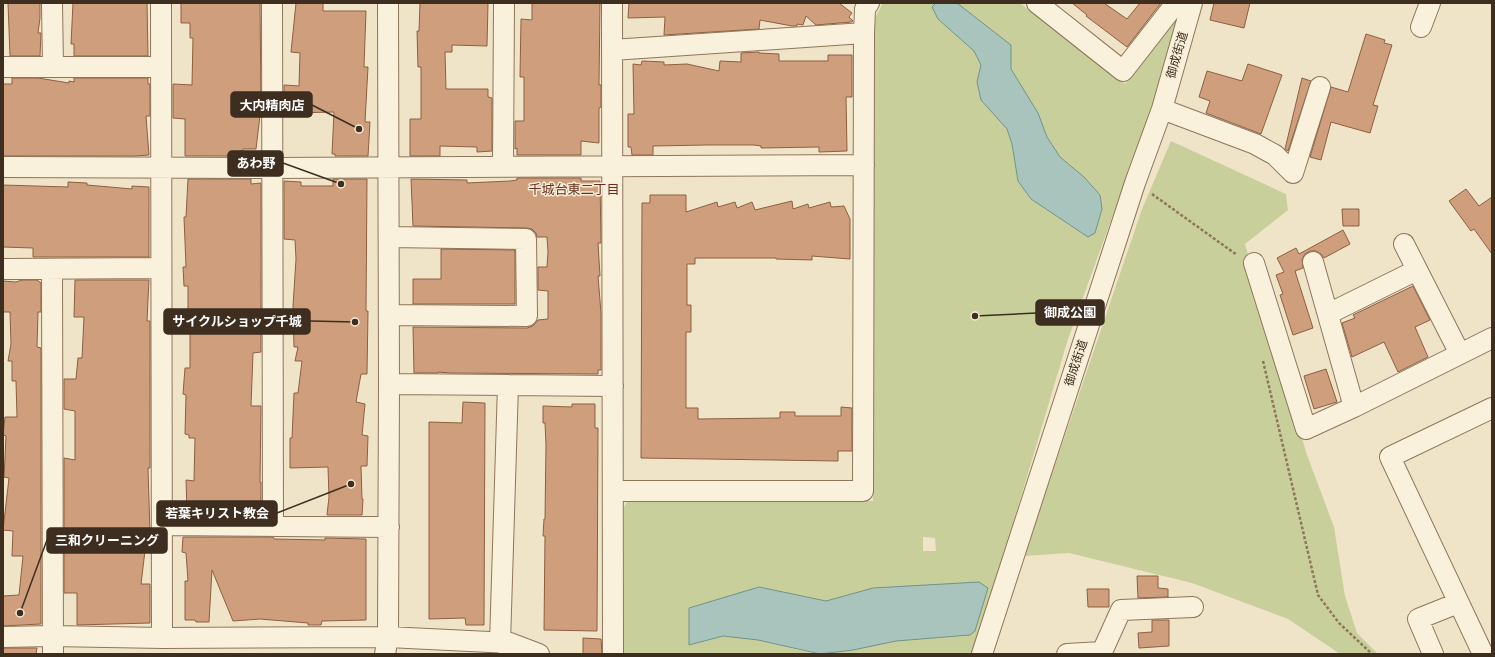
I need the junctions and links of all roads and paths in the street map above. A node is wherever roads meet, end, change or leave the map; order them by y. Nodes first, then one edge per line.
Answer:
1 (52, 3) edge
2 (161, 3) edge
3 (272, 3) edge
4 (388, 3) edge
5 (504, 3) edge
6 (612, 3) edge
7 (1036, 3) edge
8 (1176, 3) edge
9 (1192, 3) edge
10 (1430, 3) edge
11 (864, 5) edge
12 (1421, 27) dead end
13 (864, 33) junction
14 (612, 50) junction
15 (3, 67) edge
16 (53, 67) junction
17 (161, 67) junction
18 (1320, 87) dead end
19 (1162, 109) junction
20 (864, 165) junction
21 (503, 166) junction
22 (612, 166) junction
23 (3, 167) edge
24 (388, 167) junction
25 (161, 168) junction
26 (272, 168) junction
27 (1135, 183) junction
28 (389, 237) junction
29 (1404, 244) dead end
30 (1246, 259) joint
31 (1313, 262) dead end
32 (161, 268) junction
33 (3, 269) edge
34 (52, 269) junction
35 (1418, 270) junction
36 (1328, 314) junction
37 (389, 315) junction
38 (1492, 338) edge
39 (1460, 354) junction
40 (1262, 357) dead end
41 (389, 384) junction
42 (508, 385) junction
43 (613, 386) junction
44 (1354, 407) junction
45 (1492, 408) edge
46 (613, 491) junction
47 (162, 525) junction
48 (273, 526) junction
49 (389, 527) junction
50 (1458, 603) junction
51 (1193, 606) dead end
52 (3, 637) edge
53 (162, 638) junction
54 (500, 643) junction
55 (52, 645) edge
56 (386, 645) edge
57 (480, 648) edge
58 (538, 654) edge
59 (613, 654) edge
60 (982, 654) edge
61 (1067, 654) edge
62 (1372, 654) edge
63 (1433, 654) edge
64 (1483, 654) edge

1 - 16 street
2 - 17 street
3 - 26 street
4 - 24 street
5 - 21 street
6 - 14 street
7 - 8 street
9 - 19 street, 御成街道
10 - 12 street
11 - 13 street
13 - 14 street
13 - 20 street
14 - 22 street
15 - 16 street
16 - 17 street
17 - 25 street
18 - 19 street
19 - 27 street, 御成街道
20 - 22 street
20 - 46 street
21 - 22 street
21 - 24 street
22 - 43 street
23 - 25 street
24 - 26 street
24 - 28 street
25 - 26 street
25 - 32 street
26 - 48 street
27 - 30 path
27 - 60 street, 御成街道
28 - 37 street
28 - 37 street
29 - 35 street
30 - 44 street
31 - 36 street
32 - 34 street
32 - 47 street
33 - 34 street
34 - 55 street
35 - 36 street
35 - 39 street
36 - 44 street
37 - 41 street
38 - 39 street
39 - 44 street
40 - 62 path
41 - 42 street
41 - 49 street
42 - 43 street
42 - 54 street
43 - 46 street
45 - 50 street
46 - 59 street
47 - 48 street
47 - 53 street
48 - 49 street
49 - 56 street
50 - 63 street
50 - 64 street
51 - 61 street
52 - 55 street
53 - 55 street
53 - 56 street
54 - 57 street
54 - 58 street
56 - 57 street

